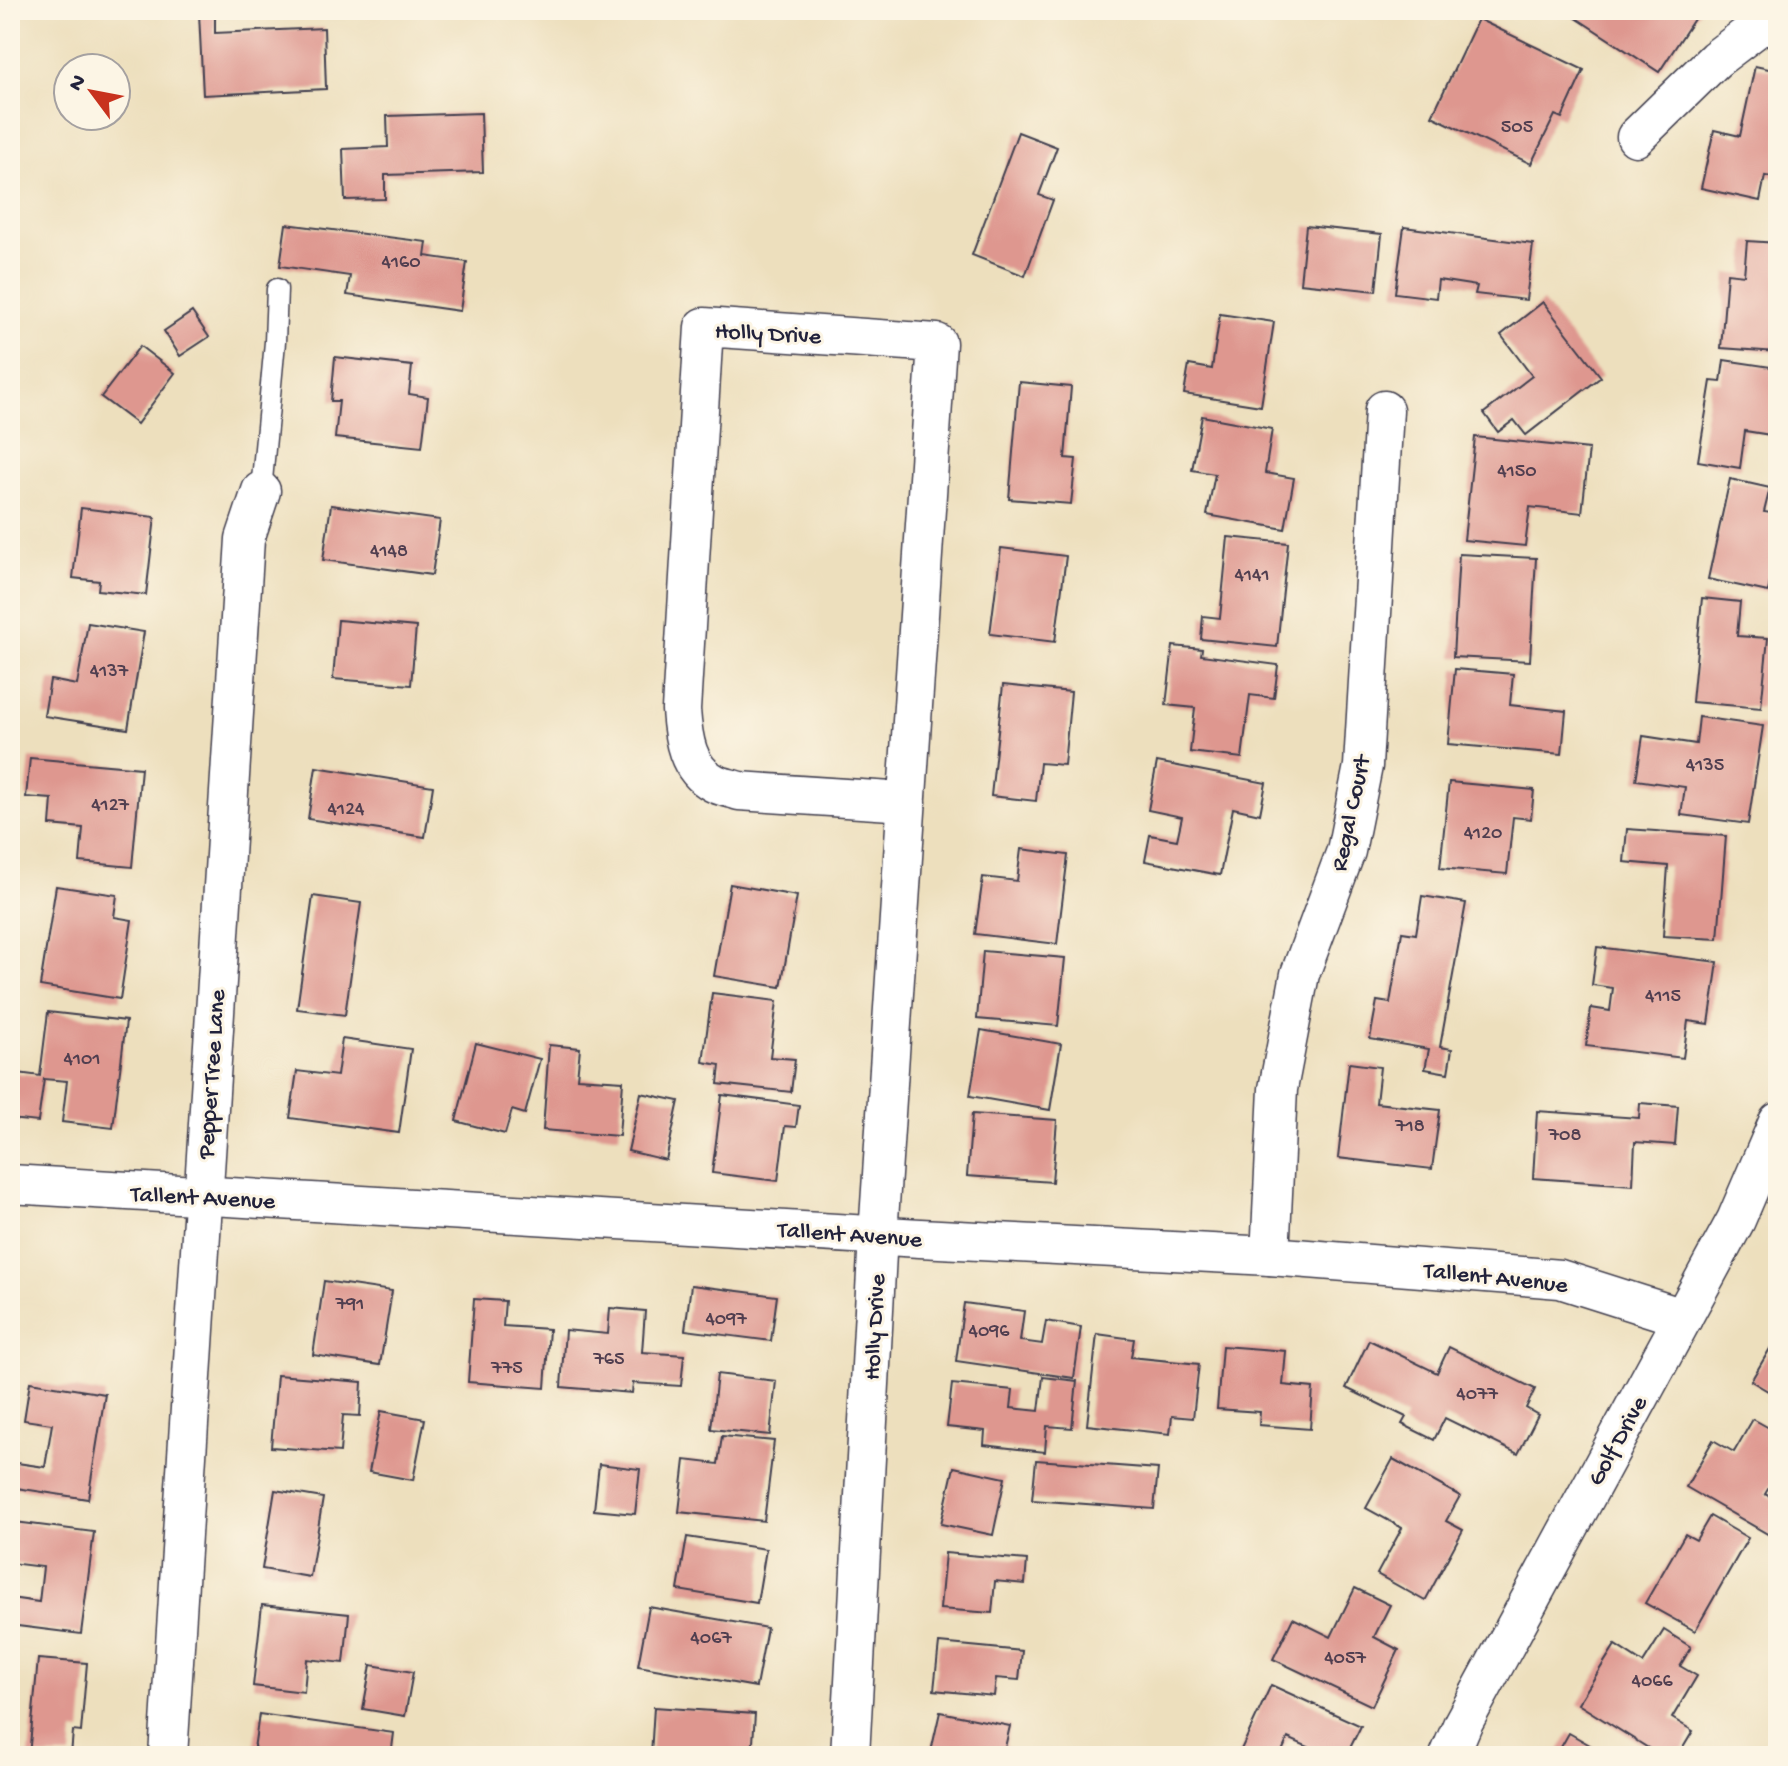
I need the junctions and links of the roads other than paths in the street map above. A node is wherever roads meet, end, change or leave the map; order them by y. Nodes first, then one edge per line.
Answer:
1 (1778, 12) edge
2 (1636, 137) dead end
3 (277, 289) dead end
4 (1384, 410) dead end
5 (261, 491) joint
6 (907, 802) junction
7 (1778, 1122) edge
8 (10, 1184) edge
9 (202, 1196) junction
10 (878, 1235) junction
11 (1270, 1256) junction
12 (1683, 1318) junction
13 (168, 1756) edge
14 (850, 1756) edge
15 (1449, 1756) edge

1 - 2 street
3 - 5 lane
4 - 11 street, Regal Court
5 - 9 street, Pepper Tree Lane
6 - 6 street, Holly Drive
6 - 10 street, Holly Drive
7 - 12 street, Golf Drive
8 - 9 street, Tallent Avenue
9 - 10 street, Tallent Avenue
9 - 13 street, Pepper Tree Lane
10 - 11 street, Tallent Avenue
10 - 14 street, Holly Drive
11 - 12 street, Tallent Avenue
12 - 15 street, Golf Drive

